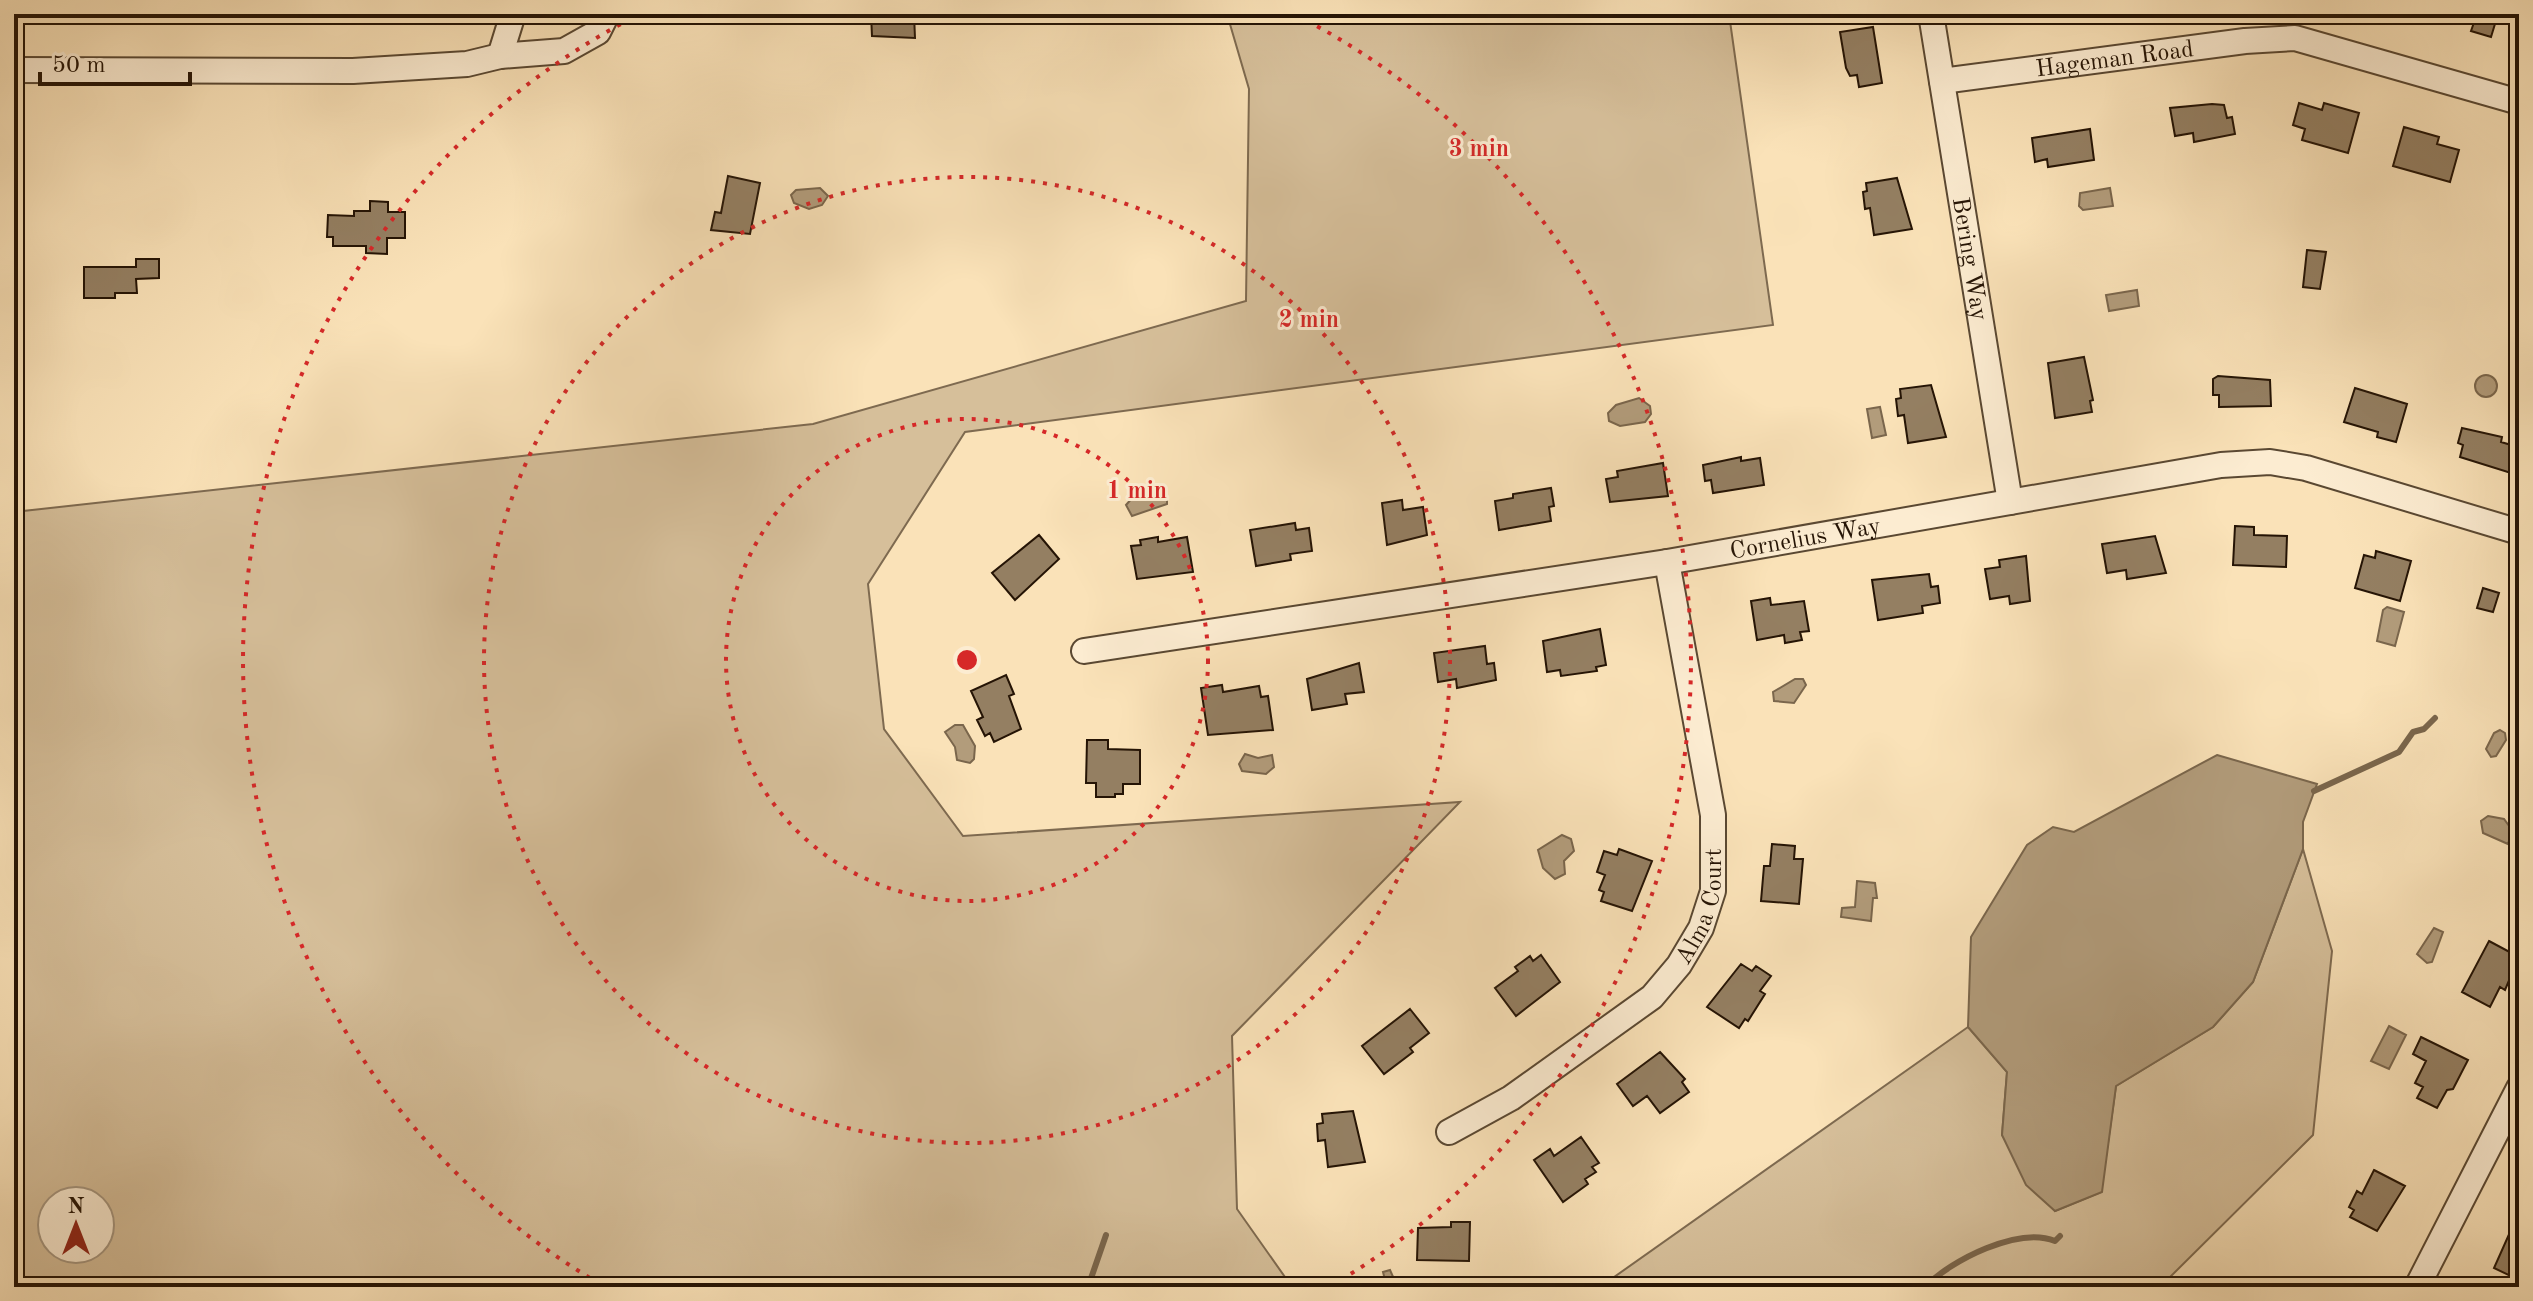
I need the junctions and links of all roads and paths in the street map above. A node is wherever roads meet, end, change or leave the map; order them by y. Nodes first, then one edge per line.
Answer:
1 (513, 14) edge
2 (607, 14) edge
3 (1931, 14) edge
4 (500, 56) junction
5 (14, 70) edge
6 (1942, 81) junction
7 (2519, 102) edge
8 (2010, 502) junction
9 (2519, 532) edge
10 (1667, 562) junction
11 (1084, 651) dead end
12 (2519, 1088) edge
13 (1449, 1132) dead end
14 (2417, 1287) edge

1 - 4 street
2 - 4 street
3 - 6 street, Bering Way
4 - 5 street
6 - 7 street, Hageman Road
6 - 8 street, Bering Way
8 - 9 street, Cornelius Way
8 - 10 street, Cornelius Way
10 - 11 street, Cornelius Way
10 - 13 street, Alma Court
12 - 14 street

